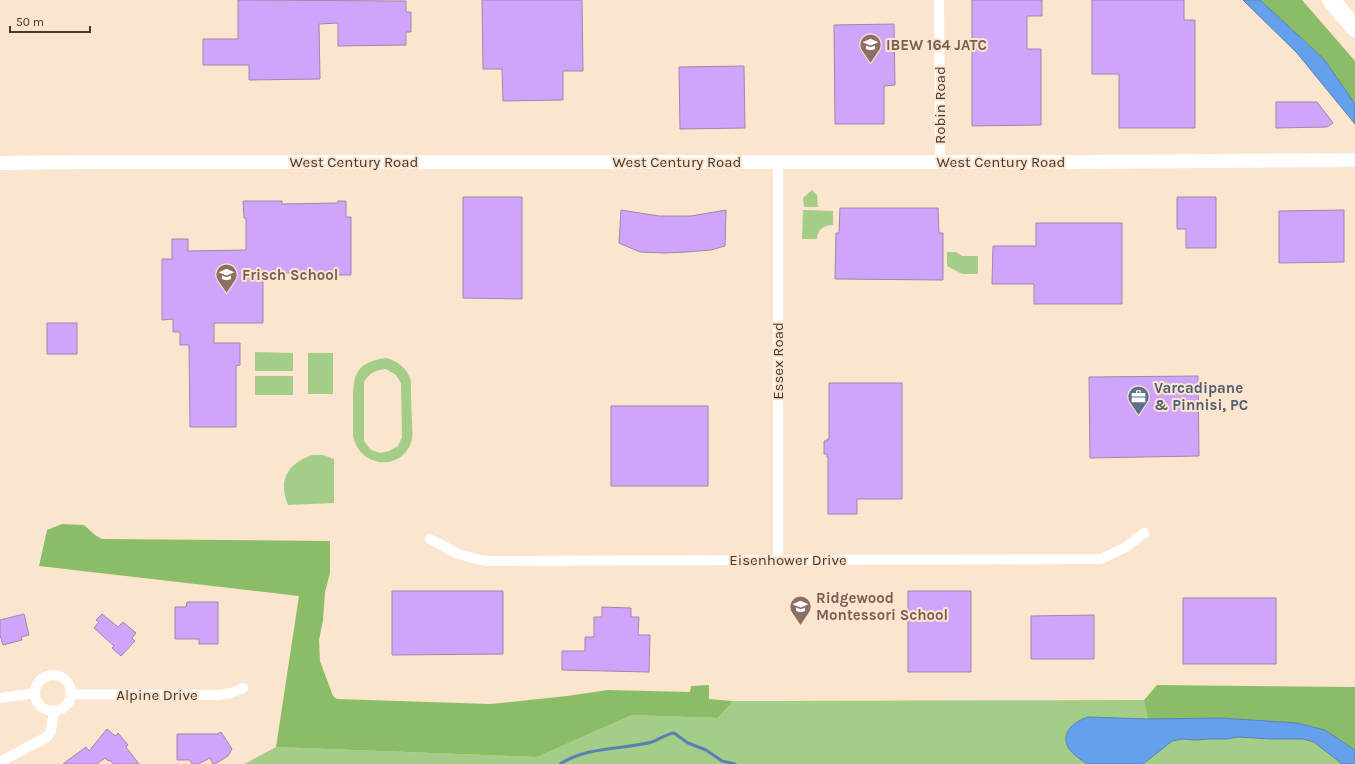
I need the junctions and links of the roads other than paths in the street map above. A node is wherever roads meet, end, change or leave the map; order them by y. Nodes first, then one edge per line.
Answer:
1 (939, 0) edge
2 (1331, 0) edge
3 (1355, 28) edge
4 (1352, 160) edge
5 (778, 162) junction
6 (940, 162) junction
7 (0, 163) edge
8 (1144, 533) dead end
9 (430, 539) dead end
10 (778, 560) junction
11 (243, 688) dead end
12 (35, 693) junction
13 (70, 694) junction
14 (0, 698) edge
15 (54, 710) junction
16 (0, 762) edge

1 - 6 street, Robin Road
2 - 3 highway
4 - 6 main road, West Century Road
5 - 6 main road, West Century Road
5 - 7 main road, West Century Road
5 - 10 street, Essex Road
8 - 10 street, Eisenhower Drive
9 - 10 street, Eisenhower Drive
11 - 13 street, Alpine Drive
12 - 13 street
12 - 14 street
12 - 15 street
13 - 15 street
15 - 16 street

